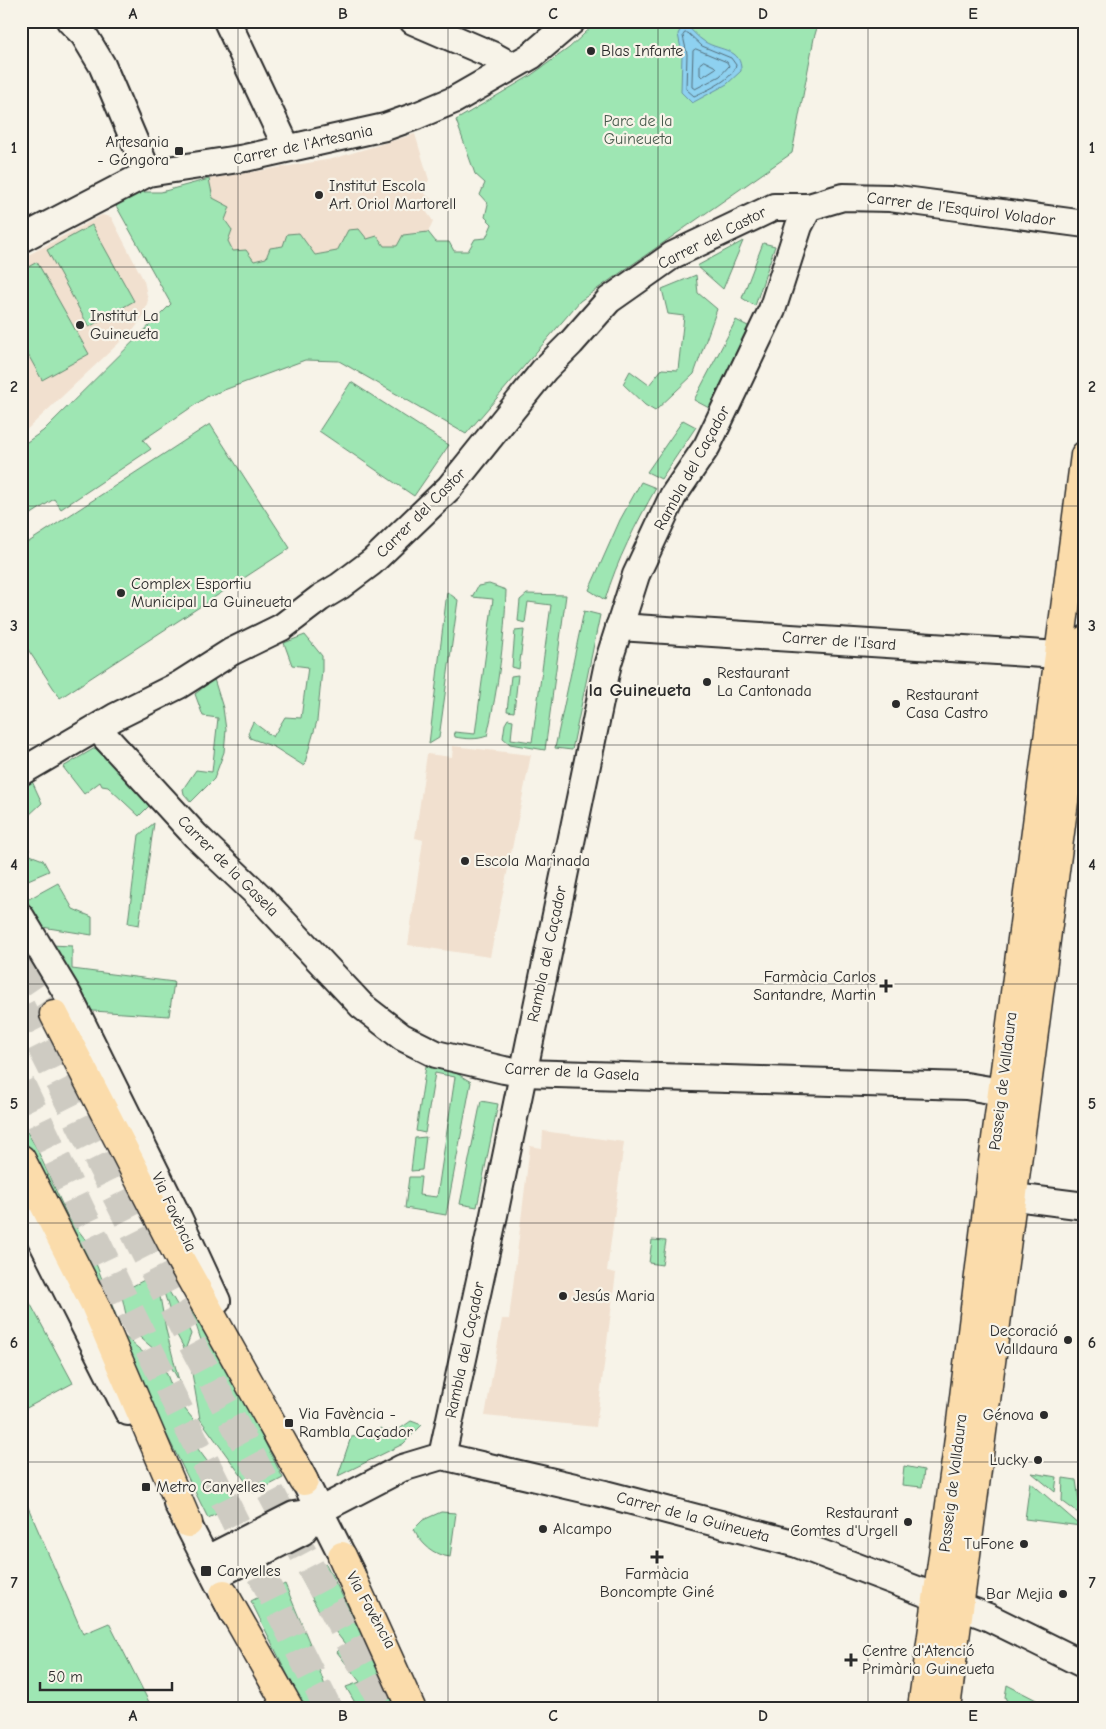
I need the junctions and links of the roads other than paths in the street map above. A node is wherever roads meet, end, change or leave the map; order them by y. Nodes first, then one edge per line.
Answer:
1 (70, 21) edge
2 (227, 21) edge
3 (413, 21) edge
4 (572, 21) edge
5 (512, 66) junction
6 (287, 148) junction
7 (148, 173) junction
8 (809, 207) junction
9 (1085, 224) edge
10 (21, 239) edge
11 (1085, 455) edge
12 (1081, 515) edge
13 (619, 627) junction
14 (1085, 640) edge
15 (1059, 654) junction
16 (98, 728) junction
17 (21, 772) edge
18 (21, 917) edge
19 (54, 1014) tunnel mouth
20 (522, 1073) junction
21 (1002, 1092) junction
22 (21, 1159) edge
23 (1001, 1196) junction
24 (21, 1200) edge
25 (1085, 1206) edge
26 (442, 1456) junction
27 (304, 1481) junction
28 (320, 1511) junction
29 (188, 1523) junction
30 (342, 1556) junction
31 (215, 1577) junction
32 (948, 1603) junction
33 (1085, 1665) edge
34 (279, 1708) edge
35 (288, 1708) edge
36 (411, 1708) edge
37 (424, 1708) edge
38 (922, 1708) edge
39 (946, 1708) edge

1 - 7 street
2 - 6 street
3 - 5 street
4 - 5 street, Carrer de l'Artesania
5 - 6 street, Carrer de l'Artesania
6 - 7 street, Carrer de l'Artesania
7 - 10 street, Carrer de l'Artesania
8 - 9 street, Carrer de l'Esquirol Volador
8 - 13 street, Rambla del Caçador
8 - 16 street, Carrer del Castor
11 - 12 main road, Passeig de Valldaura
12 - 15 main road, Passeig de Valldaura
13 - 15 street, Carrer de l'Isard
13 - 20 street, Rambla del Caçador
14 - 23 main road, Passeig de Valldaura
15 - 21 main road, Passeig de Valldaura
16 - 17 street, Carrer del Castor
16 - 20 street, Carrer de la Gasela
18 - 27 street, Via Favència
19 - 27 main road
20 - 21 street, Carrer de la Gasela
20 - 26 street, Rambla del Caçador
21 - 23 main road, Passeig de Valldaura
22 - 29 main road
23 - 25 street
23 - 32 main road, Passeig de Valldaura
24 - 29 street
26 - 28 street
26 - 32 street, Carrer de la Guineueta
27 - 28 street, Via Favència
28 - 30 street, Via Favència
28 - 31 street
29 - 31 street
30 - 36 main road
30 - 37 street, Via Favència
31 - 34 street
31 - 35 main road
32 - 33 street, Carrer de la Guineueta
32 - 38 main road, Passeig de Valldaura
32 - 39 main road, Passeig de Valldaura

